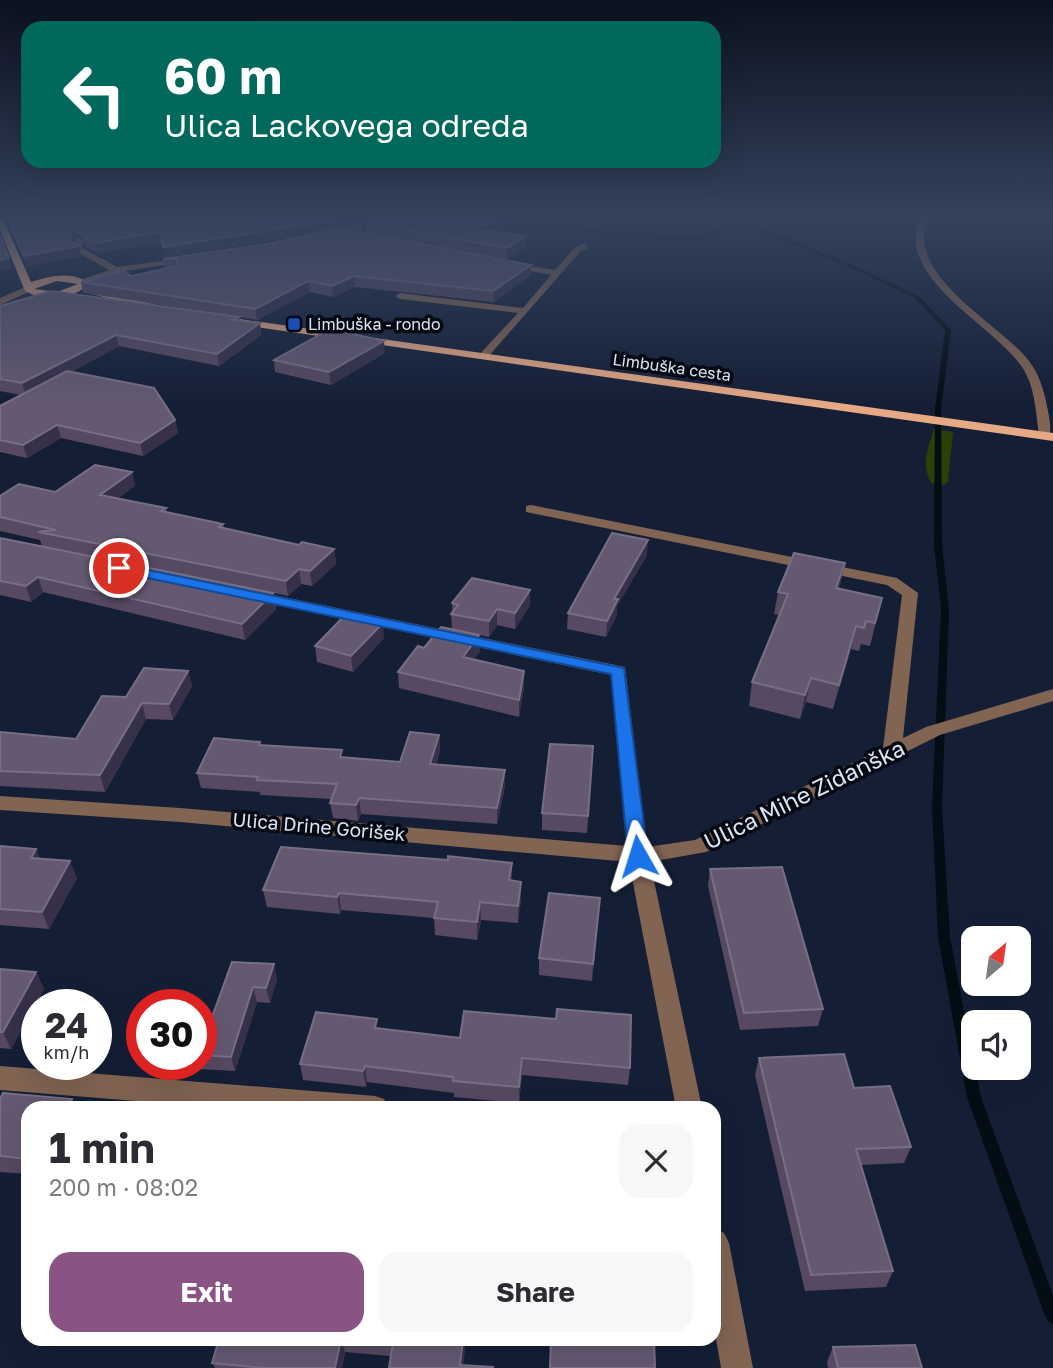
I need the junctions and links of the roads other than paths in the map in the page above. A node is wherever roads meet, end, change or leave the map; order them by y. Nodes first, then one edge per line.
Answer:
1 (25, 279) edge
2 (59, 279) edge
3 (65, 279) edge
4 (97, 279) edge
5 (551, 279) edge
6 (938, 279) edge
7 (83, 285) junction
8 (28, 288) junction
9 (53, 295) junction
10 (400, 296) edge
11 (0, 305) edge
12 (525, 312) junction
13 (225, 320) edge
14 (482, 356) junction
15 (1049, 436) edge
16 (531, 509) dead end
17 (242, 594) edge
18 (1053, 695) edge
19 (891, 750) junction
20 (0, 803) edge
21 (638, 856) junction
22 (0, 1078) edge
23 (288, 1101) edge
24 (688, 1101) edge
25 (721, 1281) edge
26 (737, 1368) edge

1 - 8 main road
2 - 8 main road
3 - 7 main road
4 - 7 street
5 - 12 street
6 - 15 street
7 - 9 main road
7 - 9 main road
8 - 9 main road
8 - 11 street
9 - 11 street
10 - 12 street
12 - 14 street
13 - 14 main road, Limbuška cesta
14 - 15 main road, Limbuška cesta
16 - 19 street
17 - 21 street
18 - 19 street, Ulica Mihe Zidanška
19 - 21 street, Ulica Mihe Zidanška
20 - 21 street, Ulica Drine Gorišek
21 - 24 street
22 - 23 street
25 - 26 street

